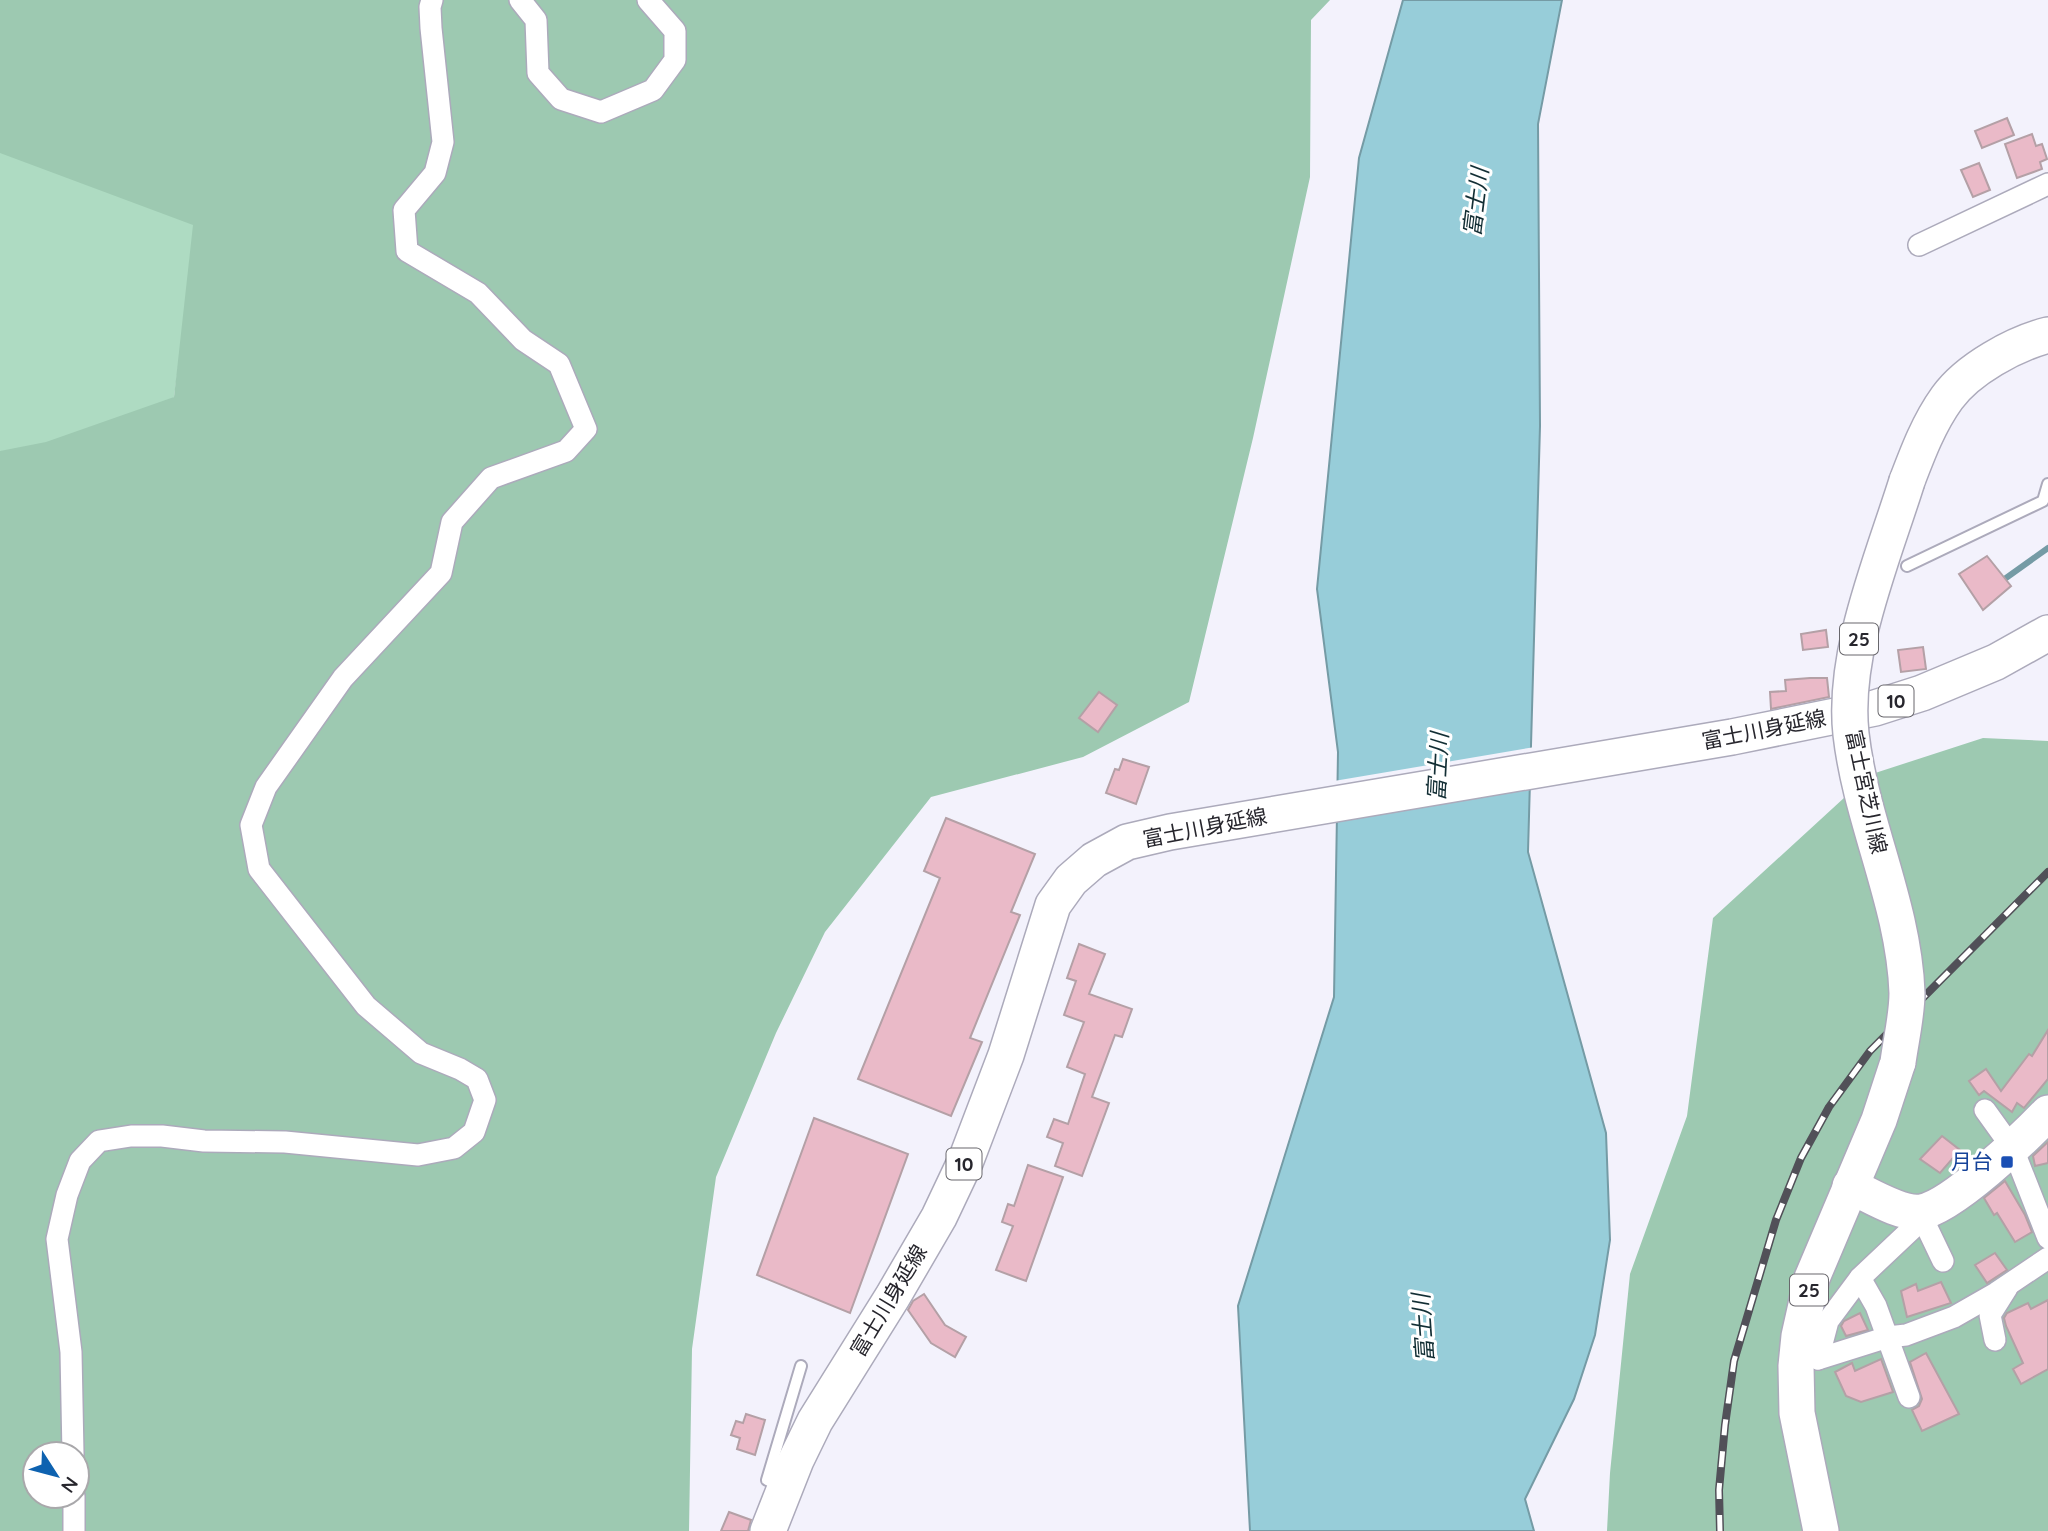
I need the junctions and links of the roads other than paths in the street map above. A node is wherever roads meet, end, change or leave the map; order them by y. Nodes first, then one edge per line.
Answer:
1 (432, 0) edge
2 (520, 0) edge
3 (648, 0) edge
4 (2048, 184) edge
5 (1919, 245) dead end
6 (2048, 335) edge
7 (2048, 484) edge
8 (1906, 566) dead end
9 (2048, 633) edge
10 (1985, 1110) dead end
11 (2048, 1113) edge
12 (2012, 1149) junction
13 (1850, 1186) junction
14 (1920, 1213) junction
15 (2048, 1238) edge
16 (2048, 1258) edge
17 (1943, 1262) dead end
18 (1860, 1278) junction
19 (2010, 1283) junction
20 (1888, 1336) junction
21 (1995, 1340) dead end
22 (801, 1366) dead end
23 (1909, 1396) dead end
24 (73, 1440) edge
25 (785, 1489) junction
26 (74, 1510) edge
27 (74, 1531) edge
28 (768, 1531) edge
29 (1821, 1531) edge

1 - 24 street
2 - 3 street
4 - 5 street
6 - 13 main road, 富士宮芝川線 / 25, bridge
7 - 8 lane
9 - 25 main road, 富士川身延線 / 10
10 - 12 street
11 - 12 main road
12 - 14 main road
12 - 15 street
13 - 14 main road
13 - 29 main road, 富士宮芝川線 / 25
14 - 17 street
14 - 18 street
16 - 19 street
18 - 20 street
18 - 20 street
19 - 20 street
19 - 21 street
20 - 23 street
22 - 25 lane
25 - 28 main road, 富士川身延線 / 10
26 - 27 street

